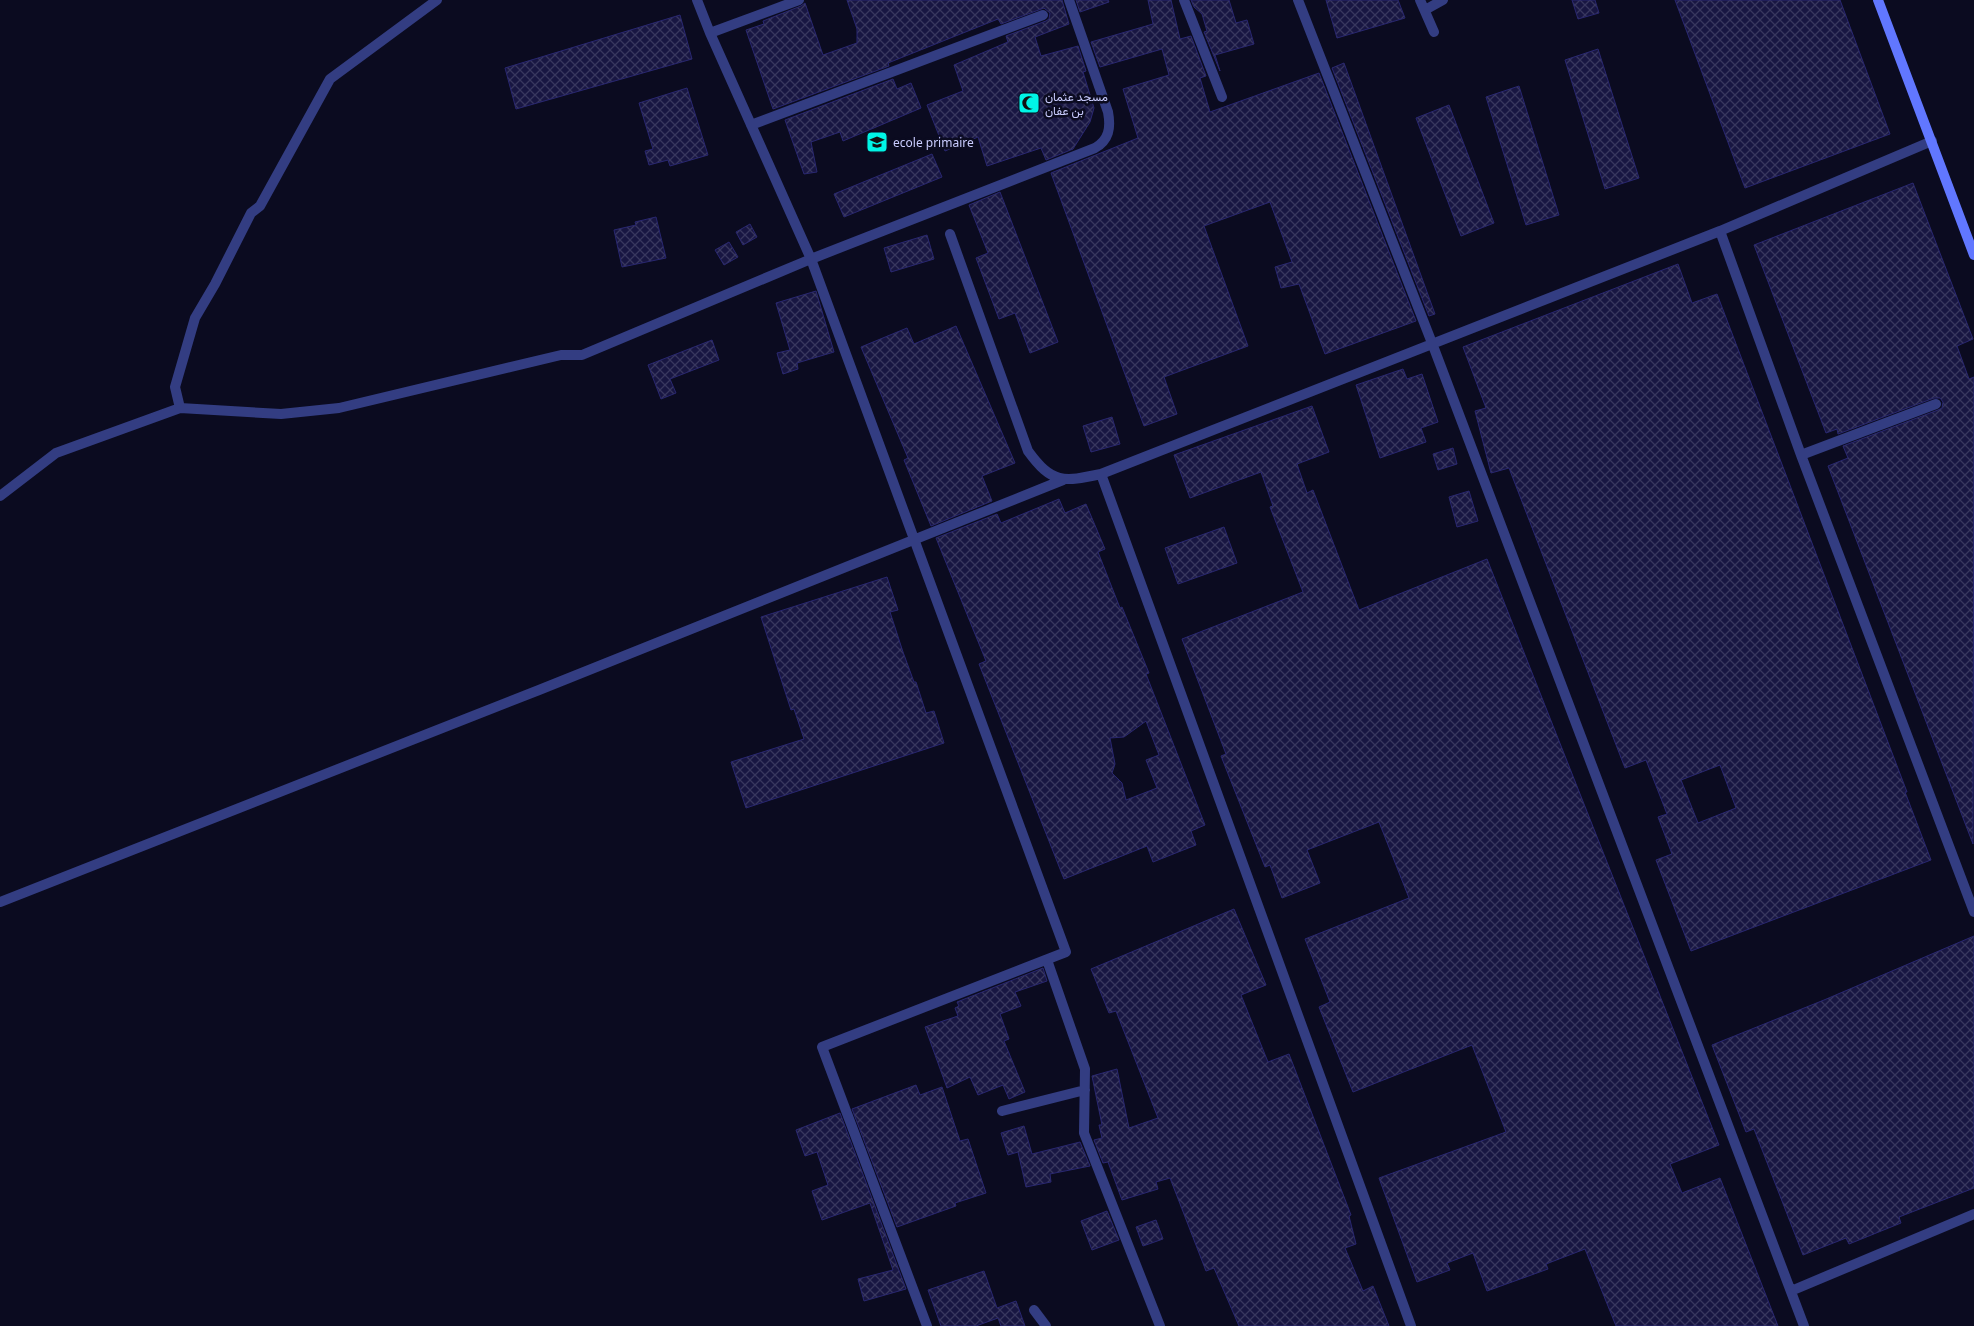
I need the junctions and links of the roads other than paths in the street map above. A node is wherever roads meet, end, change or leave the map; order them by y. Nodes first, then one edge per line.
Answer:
1 (437, 0) edge
2 (697, 0) edge
3 (799, 0) edge
4 (1069, 0) edge
5 (1184, 0) edge
6 (1298, 0) edge
7 (1443, 0) edge
8 (1878, 0) edge
9 (1422, 5) edge
10 (1043, 15) dead end
11 (1434, 32) dead end
12 (710, 34) junction
13 (1222, 97) dead end
14 (752, 125) junction
15 (1932, 142) junction
16 (1720, 231) junction
17 (950, 234) dead end
18 (1974, 255) edge
19 (811, 259) junction
20 (1432, 343) junction
21 (1936, 404) dead end
22 (180, 408) junction
23 (1801, 455) junction
24 (1101, 474) junction
25 (1063, 480) junction
26 (0, 496) edge
27 (914, 540) junction
28 (0, 902) edge
29 (1974, 912) edge
30 (1046, 960) junction
31 (1085, 1090) junction
32 (1002, 1111) dead end
33 (1974, 1214) edge
34 (1791, 1291) junction
35 (1034, 1310) dead end
36 (927, 1326) edge
37 (1046, 1326) edge
38 (1160, 1326) edge
39 (1411, 1326) edge
40 (1804, 1326) edge

1 - 22 street
2 - 12 street
3 - 12 street
4 - 19 street
5 - 13 street
6 - 20 street
7 - 9 street
8 - 15 main road
9 - 11 street
10 - 14 street
12 - 14 street
14 - 19 street
15 - 16 street
15 - 18 main road
16 - 20 street
16 - 23 street
17 - 25 street
19 - 22 street
19 - 27 street
20 - 24 street
20 - 34 street
21 - 23 street
22 - 26 street
23 - 29 street
24 - 25 street
24 - 39 street
25 - 27 street
27 - 28 street
27 - 30 street
30 - 31 street
30 - 36 street
31 - 32 street
31 - 38 street
33 - 34 street
34 - 40 street
35 - 37 street

